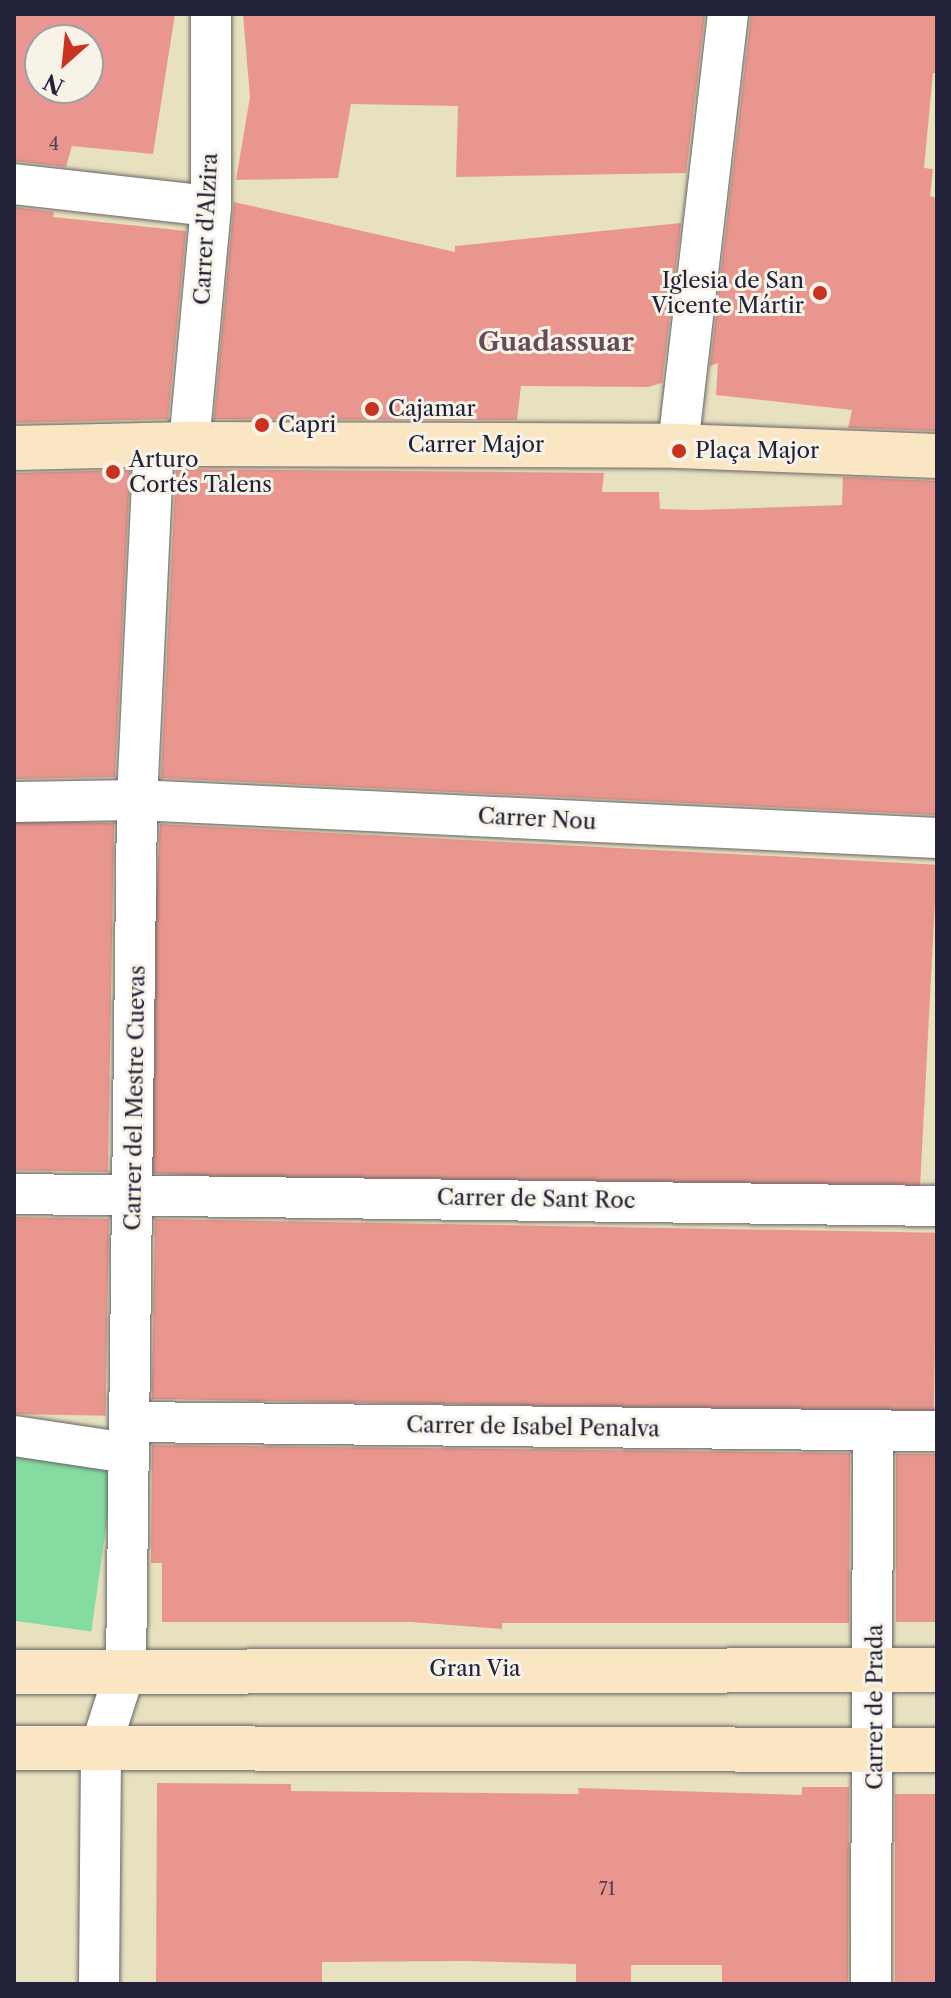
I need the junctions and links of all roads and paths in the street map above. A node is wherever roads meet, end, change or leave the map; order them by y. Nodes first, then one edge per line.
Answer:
1 (211, 14) edge
2 (728, 14) edge
3 (14, 184) edge
4 (211, 206) junction
5 (172, 445) junction
6 (678, 446) junction
7 (14, 448) edge
8 (937, 456) edge
9 (137, 800) junction
10 (14, 802) edge
11 (937, 838) edge
12 (136, 1192) junction
13 (14, 1194) edge
14 (937, 1206) edge
15 (873, 1431) junction
16 (937, 1431) edge
17 (14, 1436) edge
18 (128, 1437) junction
19 (126, 1668) junction
20 (876, 1670) junction
21 (937, 1670) edge
22 (14, 1672) edge
23 (101, 1746) junction
24 (14, 1748) edge
25 (875, 1750) junction
26 (937, 1750) edge
27 (99, 1984) edge
28 (871, 1984) edge

1 - 4 street, Carrer d'Alzira
2 - 6 street
3 - 4 street
4 - 5 street, Carrer d'Alzira
5 - 6 street, Carrer Major
5 - 7 street, Carrer Major
5 - 9 street, Carrer del Mestre Cuevas
6 - 8 street, Carrer Major
9 - 10 street, Carrer Nou
9 - 11 street, Carrer Nou
9 - 12 street, Carrer del Mestre Cuevas
12 - 13 street, Carrer de Sant Roc
12 - 14 street, Carrer de Sant Roc
12 - 18 street, Carrer del Mestre Cuevas
15 - 16 street, Carrer de Isabel Penalva
15 - 18 street, Carrer de Isabel Penalva
15 - 20 street, Carrer de Prada
17 - 18 street, Carrer de Isabel Penalva
18 - 19 street, Carrer del Mestre Cuevas
19 - 20 street, Gran Via
19 - 22 street, Gran Via
19 - 23 street, Carrer del Mestre Cuevas
20 - 21 street, Gran Via
20 - 25 street, Carrer de Prada
23 - 24 street
23 - 25 street
23 - 27 street, Carrer del Mestre Cuevas
25 - 26 street
25 - 28 street, Carrer de Prada

